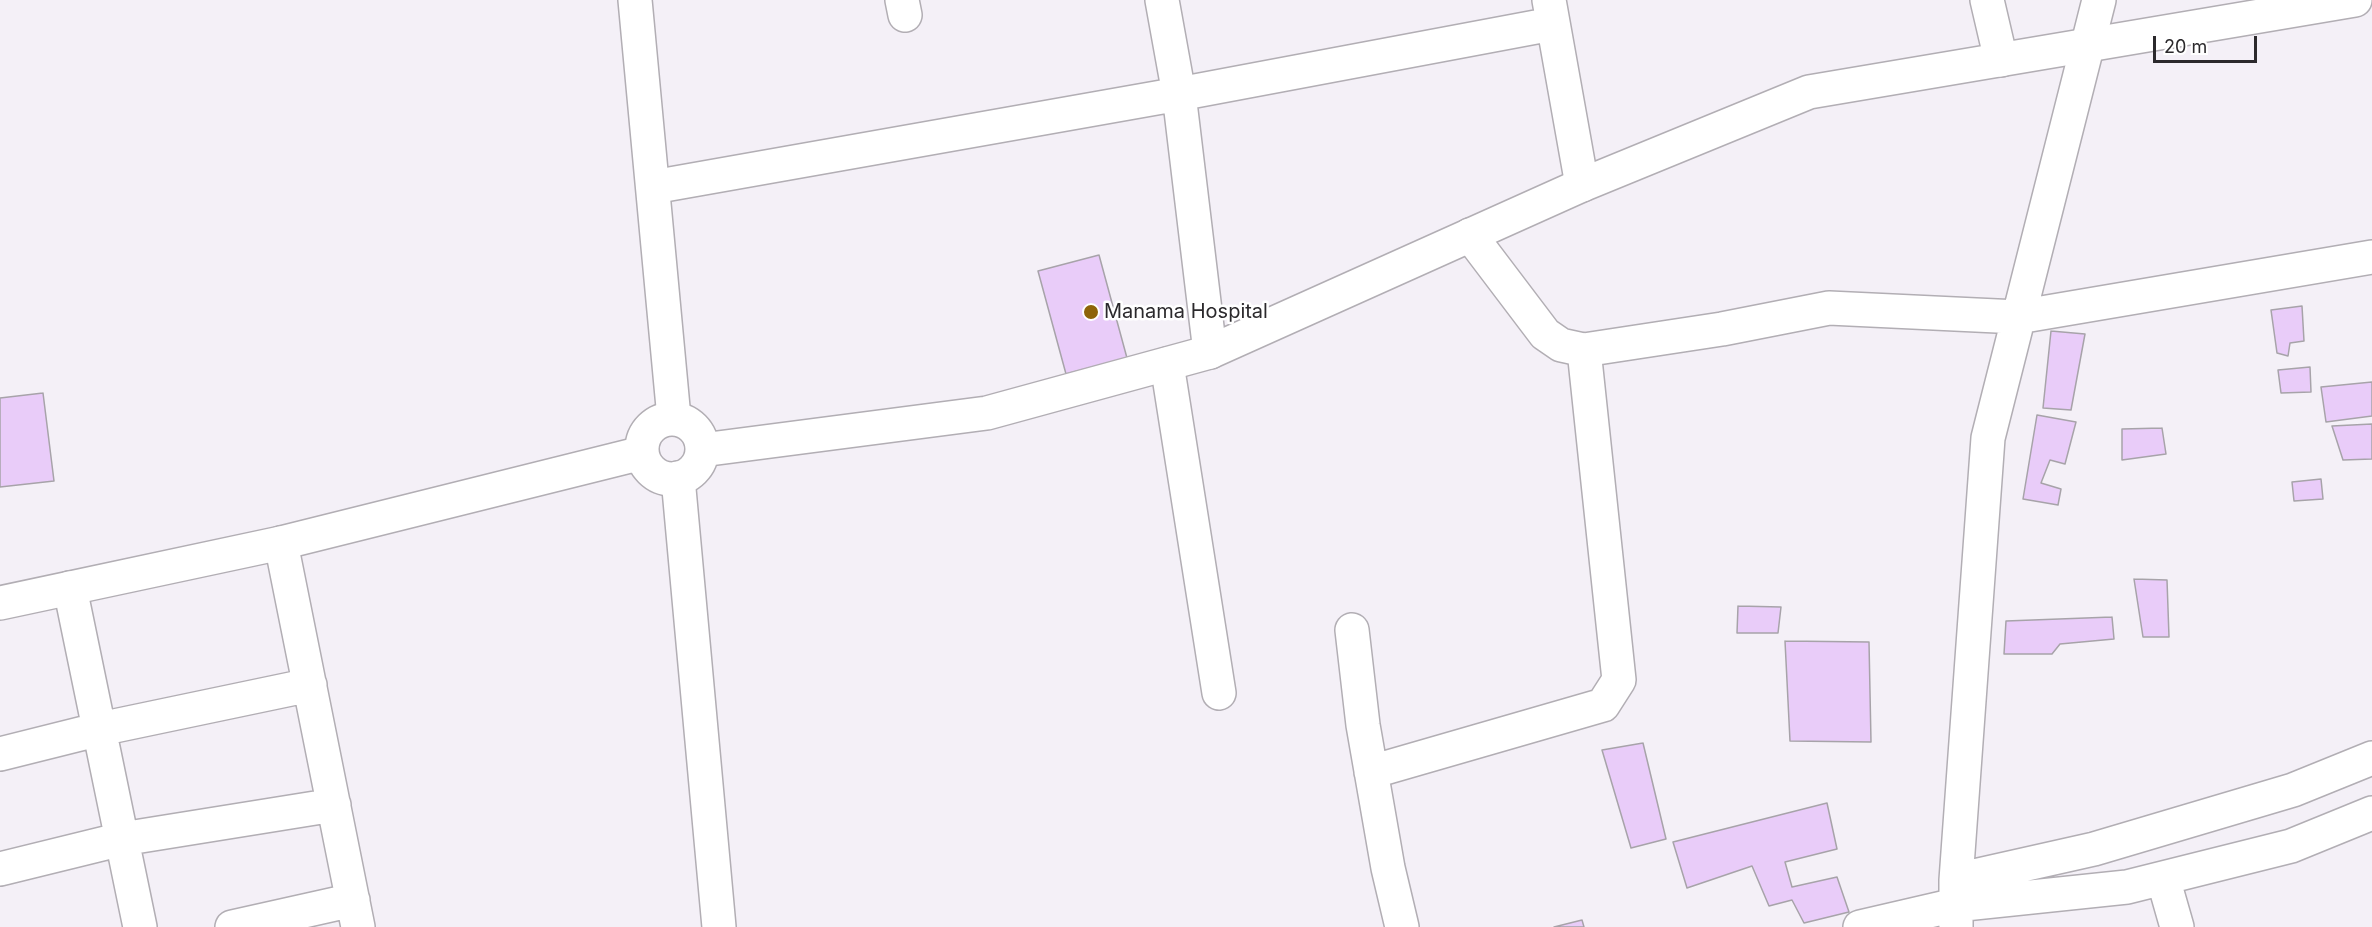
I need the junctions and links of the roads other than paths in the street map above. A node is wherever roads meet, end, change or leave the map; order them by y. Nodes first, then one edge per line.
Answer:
1 (635, 0) edge
2 (1162, 0) edge
3 (1987, 0) edge
4 (2099, 0) edge
5 (2355, 0) edge
6 (2269, 7) edge
7 (1551, 12) edge
8 (2088, 45) junction
9 (2001, 60) junction
10 (1179, 94) junction
11 (1582, 185) junction
12 (653, 187) junction
13 (1470, 235) junction
14 (2372, 257) edge
15 (2018, 317) junction
16 (1584, 350) junction
17 (1210, 352) junction
18 (1167, 364) junction
19 (674, 418) junction
20 (702, 450) junction
21 (642, 453) junction
22 (678, 478) junction
23 (281, 543) junction
24 (70, 588) junction
25 (0, 603) edge
26 (1352, 630) dead end
27 (310, 685) junction
28 (1219, 693) dead end
29 (100, 729) junction
30 (0, 754) edge
31 (2372, 758) edge
32 (1371, 772) junction
33 (334, 804) junction
34 (2372, 813) edge
35 (122, 839) junction
36 (0, 869) edge
37 (2163, 878) junction
38 (1956, 904) edge
39 (356, 913) edge
40 (141, 927) edge
41 (232, 927) edge
42 (719, 927) edge
43 (1402, 927) edge
44 (1860, 927) edge
45 (2177, 927) edge

1 - 12 street
2 - 10 street
3 - 9 street
4 - 8 street
5 - 6 street
6 - 8 street
7 - 10 street
7 - 11 street
8 - 9 street
8 - 15 street
9 - 11 street
10 - 12 street
10 - 17 street
11 - 13 street
12 - 19 street
13 - 16 street
13 - 17 street
14 - 15 street
15 - 16 street
15 - 38 street
16 - 32 street
17 - 18 street
18 - 20 street
18 - 28 street
19 - 20 street
19 - 21 street
20 - 22 street
21 - 22 street
21 - 23 street
22 - 42 street
23 - 24 street
23 - 27 street
24 - 25 street
24 - 29 street
26 - 32 street
27 - 29 street
27 - 33 street
29 - 30 street
29 - 35 street
31 - 38 street
32 - 43 street
33 - 35 street
33 - 39 street
34 - 37 street
35 - 36 street
35 - 40 street
37 - 38 street
37 - 45 street
38 - 44 street
39 - 41 street

